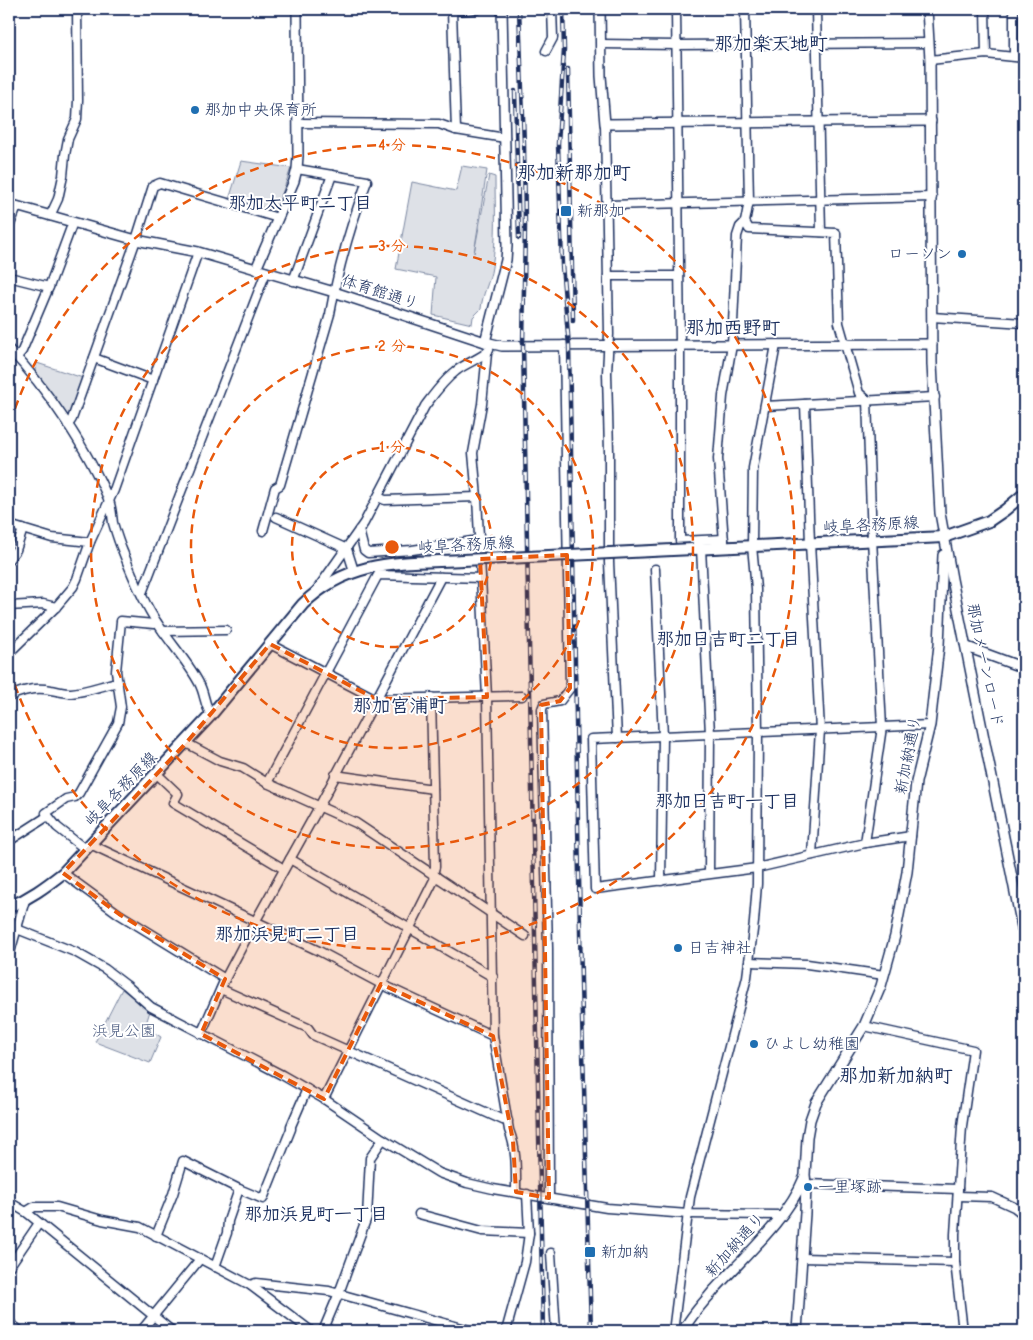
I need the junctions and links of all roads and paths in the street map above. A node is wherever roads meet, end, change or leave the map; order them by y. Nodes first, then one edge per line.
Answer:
1 (77, 9) edge
2 (297, 9) edge
3 (478, 9) edge
4 (502, 9) edge
5 (552, 9) edge
6 (600, 9) edge
7 (676, 9) edge
8 (745, 9) edge
9 (816, 9) edge
10 (927, 9) edge
11 (985, 9) edge
12 (1014, 9) edge
13 (929, 43) junction
14 (600, 44) junction
15 (746, 44) junction
16 (818, 44) junction
17 (677, 45) junction
18 (546, 51) dead end
19 (986, 54) junction
20 (1014, 56) junction
21 (1024, 58) edge
22 (930, 60) junction
23 (931, 121) junction
24 (747, 122) junction
25 (818, 122) junction
26 (298, 123) junction
27 (677, 123) junction
28 (605, 124) junction
29 (456, 130) junction
30 (505, 138) junction
31 (297, 169) junction
32 (332, 175) junction
33 (932, 198) junction
34 (820, 200) junction
35 (749, 201) junction
36 (678, 203) junction
37 (13, 205) edge
38 (607, 205) junction
39 (50, 216) junction
40 (278, 218) junction
41 (73, 222) junction
42 (745, 222) junction
43 (9, 227) edge
44 (821, 232) junction
45 (136, 240) junction
46 (198, 252) junction
47 (256, 269) junction
48 (266, 272) junction
49 (608, 276) junction
50 (679, 276) junction
51 (9, 277) edge
52 (293, 280) junction
53 (49, 287) junction
54 (334, 292) junction
55 (932, 317) junction
56 (1024, 323) edge
57 (488, 343) junction
58 (846, 344) junction
59 (932, 344) junction
60 (564, 345) junction
61 (680, 345) junction
62 (732, 345) junction
63 (776, 345) junction
64 (608, 346) junction
65 (9, 349) edge
66 (487, 353) junction
67 (17, 357) junction
68 (94, 358) junction
69 (152, 380) junction
70 (935, 397) junction
71 (867, 400) junction
72 (805, 404) junction
73 (765, 406) junction
74 (68, 425) junction
75 (1024, 494) edge
76 (477, 496) junction
77 (378, 497) junction
78 (110, 502) junction
79 (276, 517) dead end
80 (9, 525) edge
81 (23, 529) junction
82 (359, 530) junction
83 (263, 531) dead end
84 (944, 537) junction
85 (872, 539) junction
86 (479, 540) junction
87 (90, 542) junction
88 (724, 543) junction
89 (810, 543) junction
90 (752, 546) junction
91 (347, 549) junction
92 (697, 549) junction
93 (9, 559) edge
94 (655, 568) dead end
95 (354, 571) junction
96 (441, 577) junction
97 (481, 578) junction
98 (316, 591) junction
99 (142, 593) junction
100 (9, 606) edge
101 (56, 607) junction
102 (157, 623) junction
103 (226, 630) dead end
104 (163, 631) junction
105 (270, 644) junction
106 (966, 647) junction
107 (9, 653) edge
108 (1024, 668) edge
109 (325, 674) junction
110 (118, 682) junction
111 (522, 696) dead end
112 (9, 697) edge
113 (431, 697) junction
114 (487, 697) junction
115 (376, 699) junction
116 (211, 715) junction
117 (930, 725) junction
118 (882, 727) junction
119 (820, 730) junction
120 (758, 732) junction
121 (710, 734) junction
122 (663, 736) junction
123 (617, 738) junction
124 (186, 744) junction
125 (157, 774) junction
126 (335, 775) junction
127 (267, 783) junction
128 (433, 789) junction
129 (319, 807) junction
130 (48, 816) junction
131 (911, 836) junction
132 (9, 841) edge
133 (865, 843) junction
134 (87, 846) junction
135 (812, 855) junction
136 (290, 859) junction
137 (757, 868) junction
138 (284, 869) junction
139 (62, 873) junction
140 (709, 873) junction
141 (434, 875) junction
142 (661, 881) junction
143 (25, 900) junction
144 (9, 907) edge
145 (491, 915) junction
146 (255, 922) junction
147 (9, 928) edge
148 (409, 928) junction
149 (17, 929) junction
150 (525, 936) dead end
151 (1024, 937) edge
152 (9, 956) edge
153 (749, 962) junction
154 (884, 976) junction
155 (493, 977) junction
156 (225, 980) junction
157 (380, 984) junction
158 (221, 989) junction
159 (864, 1026) junction
160 (201, 1034) junction
161 (493, 1036) junction
162 (348, 1050) junction
163 (307, 1089) junction
164 (324, 1099) junction
165 (508, 1120) junction
166 (383, 1139) junction
167 (805, 1180) junction
168 (239, 1189) junction
169 (516, 1192) junction
170 (958, 1193) junction
171 (527, 1194) junction
172 (549, 1198) junction
173 (9, 1202) edge
174 (26, 1212) junction
175 (419, 1214) dead end
176 (688, 1214) junction
177 (781, 1215) junction
178 (1024, 1215) edge
179 (39, 1223) junction
180 (529, 1233) junction
181 (156, 1236) junction
182 (552, 1253) dead end
183 (802, 1258) junction
184 (200, 1259) junction
185 (954, 1262) junction
186 (214, 1267) junction
187 (9, 1268) edge
188 (250, 1285) junction
189 (339, 1293) junction
190 (154, 1316) junction
191 (9, 1322) edge
192 (963, 1330) edge
193 (20, 1331) edge
194 (141, 1331) edge
195 (172, 1331) edge
196 (311, 1331) edge
197 (323, 1331) edge
198 (473, 1331) edge
199 (506, 1331) edge
200 (556, 1331) edge
201 (675, 1331) edge
202 (683, 1331) edge
203 (797, 1331) edge
204 (922, 1331) edge

1 - 39 street
2 - 26 street
3 - 29 street
4 - 30 street
5 - 18 street
6 - 14 street
7 - 17 street
8 - 15 street
9 - 16 street
10 - 13 street
11 - 19 street
12 - 20 street
13 - 16 street
13 - 22 street
14 - 17 street
14 - 28 street
15 - 16 street
15 - 17 street
15 - 24 street
16 - 25 street
17 - 27 street
19 - 20 street
19 - 22 street
20 - 21 street
22 - 23 street
23 - 25 street
23 - 33 street
24 - 25 street
24 - 27 street
24 - 35 street
25 - 34 street
26 - 29 street
26 - 31 street
27 - 28 street
27 - 36 street
28 - 38 street
29 - 30 street
30 - 57 street
31 - 32 street
31 - 40 street
32 - 52 street
32 - 54 street
33 - 34 street
33 - 55 street
34 - 35 street
34 - 44 street
35 - 36 street
35 - 42 street
36 - 38 street
36 - 50 street
37 - 39 street
37 - 43 street
38 - 49 street
39 - 41 street
40 - 45 street
40 - 47 street
41 - 45 street
41 - 53 street
42 - 44 street
42 - 62 street
44 - 58 street
45 - 46 street
45 - 68 street
46 - 47 street, 体育館通り
46 - 69 street
47 - 48 street, 体育館通り
48 - 52 street, 体育館通り
48 - 99 street
49 - 50 street
49 - 64 street
50 - 61 street
51 - 53 street
52 - 54 street, 体育館通り
53 - 67 street
54 - 57 street, 体育館通り
54 - 83 street
55 - 56 street
55 - 59 street, 那加メーンロード
57 - 60 street, 体育館通り
57 - 66 street
58 - 59 street, 体育館通り
58 - 63 street, 体育館通り
58 - 71 street
59 - 70 street, 那加メーンロード
60 - 64 street, 体育館通り
60 - 172 street
61 - 62 street, 体育館通り
61 - 64 street, 体育館通り
61 - 88 street
62 - 63 street, 体育館通り
62 - 88 street
63 - 73 street
64 - 123 street
65 - 67 street
66 - 76 street
66 - 77 street
67 - 74 street
68 - 69 street
68 - 74 street
69 - 78 street
70 - 71 street
70 - 84 street, 那加メーンロード
71 - 72 street
71 - 85 street
72 - 73 street
72 - 89 street
73 - 90 street
74 - 78 street
75 - 84 main road, 岐阜各務原線
76 - 77 street
76 - 86 street
77 - 82 street
78 - 87 street
78 - 99 street
79 - 91 street
80 - 81 street
81 - 87 street
81 - 93 street
82 - 86 street
82 - 91 street
84 - 85 main road, 岐阜各務原線
84 - 106 street, 那加メーンロード
84 - 117 street, 新加納通り
85 - 89 main road, 岐阜各務原線
85 - 118 street
86 - 97 street
87 - 101 street
88 - 90 main road, 岐阜各務原線
88 - 92 main road, 岐阜各務原線
89 - 90 main road, 岐阜各務原線
89 - 119 street
90 - 120 street
91 - 95 street
91 - 98 street
92 - 95 main road, 岐阜各務原線, bridge
92 - 121 street
94 - 122 street
95 - 98 main road, 岐阜各務原線
96 - 97 street
96 - 109 street
96 - 115 street
97 - 114 street
98 - 105 main road, 岐阜各務原線
99 - 102 street
100 - 101 street
101 - 107 street
102 - 104 street
102 - 110 street
103 - 104 street
104 - 116 street
105 - 109 street
105 - 116 main road, 岐阜各務原線
106 - 108 street
106 - 151 street, 那加メーンロード
109 - 115 street
109 - 127 street
110 - 112 street
110 - 130 street
111 - 114 street
113 - 114 street
113 - 115 street
113 - 128 street
114 - 145 street
115 - 126 street
116 - 124 main road, 岐阜各務原線
117 - 118 street
117 - 131 street, 新加納通り
118 - 119 street
118 - 133 street
119 - 120 street
119 - 135 street
120 - 121 street
120 - 137 street
121 - 122 street
121 - 140 street
122 - 123 street
122 - 142 street
123 - 142 street
124 - 125 main road, 岐阜各務原線
124 - 127 street
125 - 134 main road, 岐阜各務原線
125 - 138 street
126 - 128 street
126 - 129 street
127 - 129 street
128 - 141 street
129 - 136 street
129 - 141 street
130 - 132 street
130 - 134 street
131 - 133 street
131 - 154 street, 新加納通り
133 - 135 street
134 - 139 main road, 岐阜各務原線
134 - 146 street
135 - 137 street
136 - 138 street
136 - 148 street
137 - 140 street
137 - 153 street
138 - 146 street
139 - 143 main road, 岐阜各務原線
139 - 156 street
140 - 142 street
141 - 145 street
141 - 148 street
143 - 144 main road, 岐阜各務原線
143 - 149 street
145 - 150 street
145 - 155 street
146 - 156 street
146 - 157 street
147 - 149 street
148 - 155 street
148 - 157 street
149 - 152 street
149 - 160 street
153 - 154 street
153 - 176 street
154 - 159 street, 新加納通り
155 - 161 street
156 - 158 street
157 - 161 street
157 - 162 street
158 - 160 street
158 - 162 street
159 - 167 street
159 - 170 street
160 - 163 street
161 - 165 street
162 - 164 street
162 - 165 street
163 - 164 street
163 - 168 street
164 - 166 street
165 - 169 street
166 - 169 street
166 - 189 street
167 - 170 street
167 - 177 street, 新加納通り
167 - 183 street
168 - 181 street
168 - 186 street
169 - 171 street
170 - 178 street
170 - 185 street
171 - 172 street
171 - 180 street
172 - 176 street
173 - 174 street
174 - 179 street
174 - 181 street
175 - 180 street
176 - 177 street
176 - 201 street
177 - 202 street, 新加納通り
179 - 187 street
179 - 190 street
180 - 199 street
181 - 184 street
182 - 200 street
183 - 185 street
183 - 203 street
184 - 186 street
184 - 190 street
185 - 192 street
186 - 188 street
188 - 189 street
188 - 196 street
189 - 197 street
189 - 198 street
190 - 194 street
190 - 195 street
191 - 193 street
192 - 204 street

